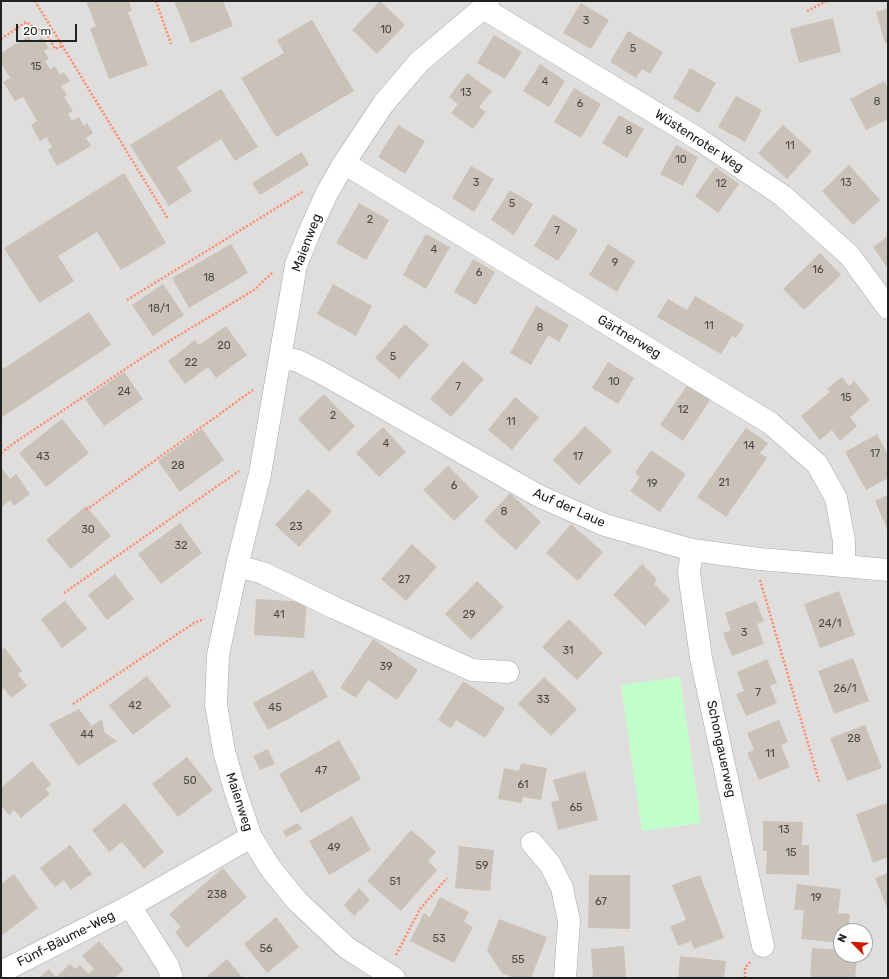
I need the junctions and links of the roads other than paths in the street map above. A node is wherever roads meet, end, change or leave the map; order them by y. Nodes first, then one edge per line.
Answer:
1 (486, 4) edge
2 (344, 163) junction
3 (888, 308) edge
4 (280, 357) junction
5 (692, 550) junction
6 (237, 566) junction
7 (844, 566) junction
8 (888, 570) edge
9 (508, 672) dead end
10 (251, 837) junction
11 (532, 843) dead end
12 (130, 906) junction
13 (763, 946) dead end
14 (1, 972) edge
15 (390, 976) edge
16 (172, 978) edge
17 (565, 978) edge

1 - 2 street, Maienweg
1 - 3 street, Wüstenroter Weg
2 - 4 street, Maienweg
2 - 7 street, Gärtnerweg
4 - 5 street, Auf der Laue
4 - 6 street, Maienweg
5 - 7 street, Auf der Laue
5 - 13 street, Schongauerweg
6 - 9 street
6 - 10 street, Maienweg
7 - 8 street, Auf der Laue
10 - 12 street, Fünf-Bäume-Weg
10 - 15 street, Maienweg
11 - 17 street
12 - 14 street, Fünf-Bäume-Weg
12 - 16 street, Fünf-Bäume-Weg

